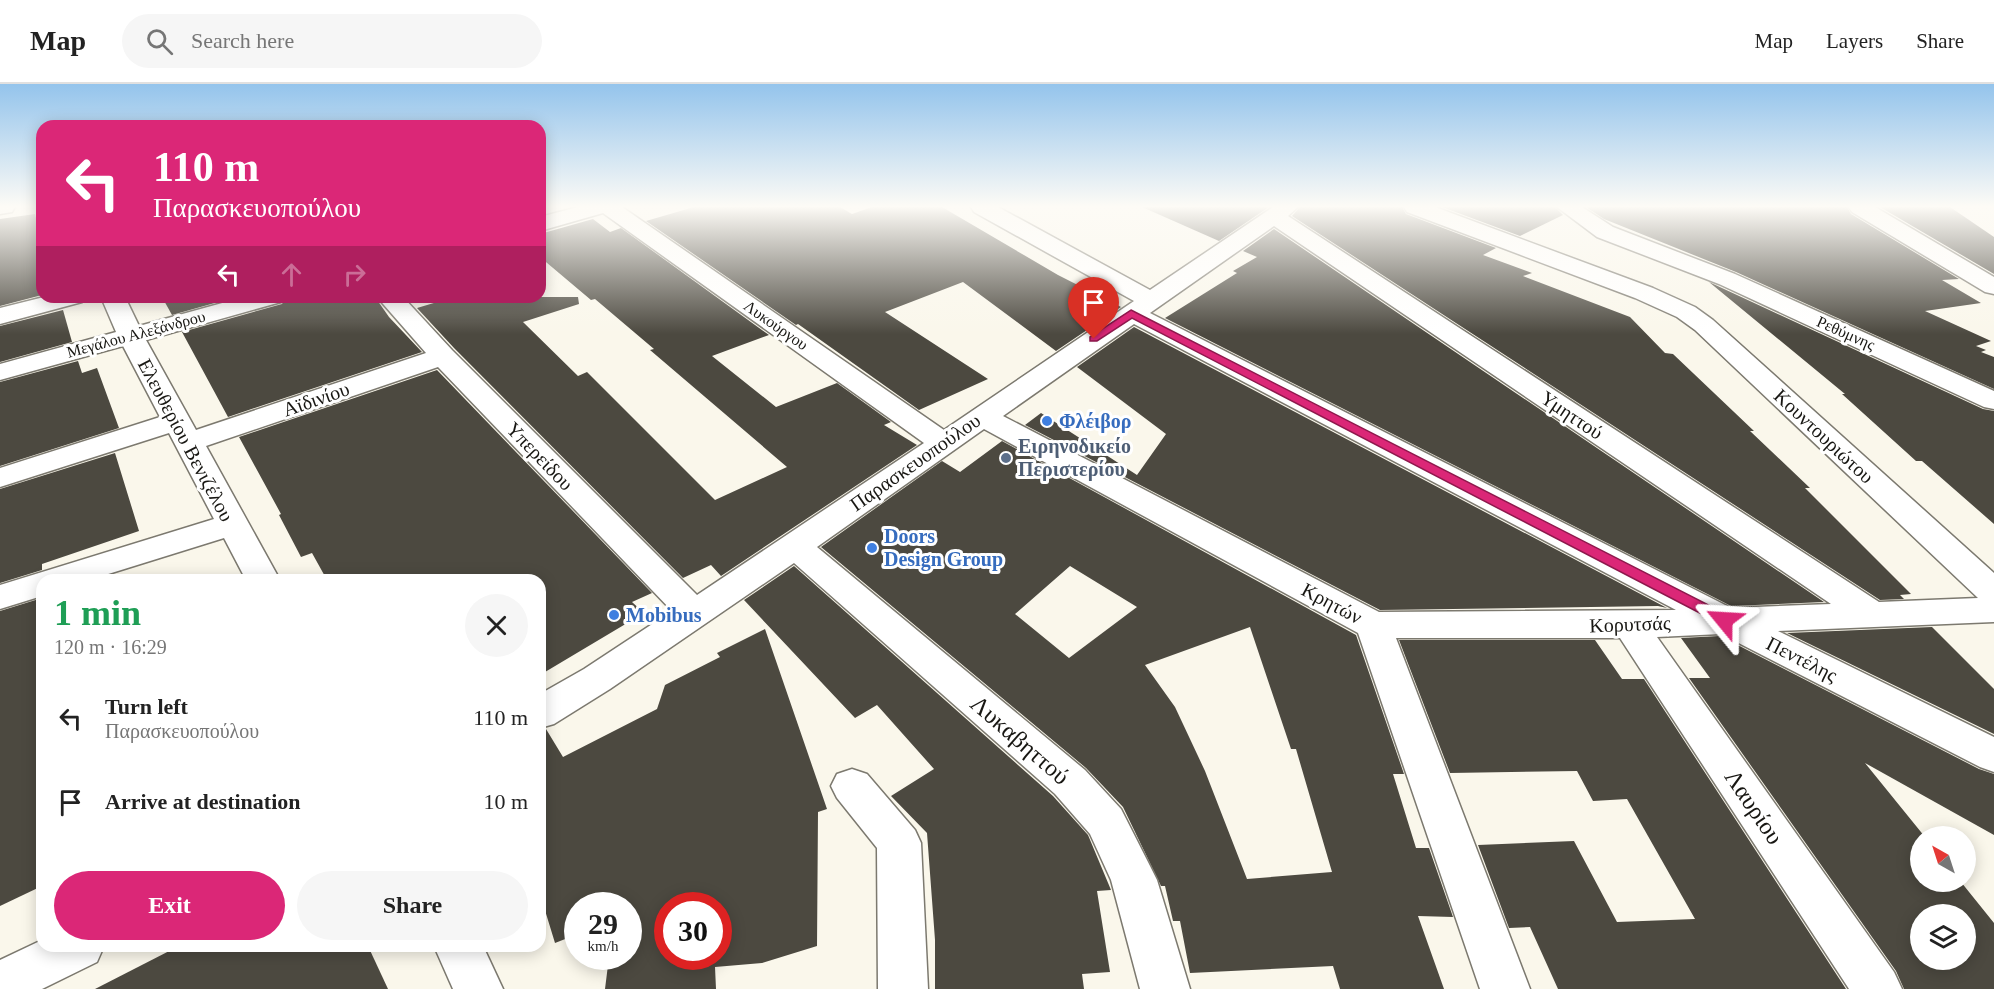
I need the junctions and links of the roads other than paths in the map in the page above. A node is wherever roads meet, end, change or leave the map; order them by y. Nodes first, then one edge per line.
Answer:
1 (669, 249) edge
2 (1049, 249) edge
3 (1225, 249) edge
4 (1337, 249) edge
5 (1527, 249) edge
6 (1648, 249) edge
7 (1931, 249) edge
8 (1697, 269) junction
9 (1994, 287) edge
10 (1644, 293) junction
11 (51, 303) edge
12 (116, 303) edge
13 (250, 303) edge
14 (394, 303) edge
15 (1140, 307) junction
16 (0, 316) edge
17 (130, 336) junction
18 (443, 356) junction
19 (0, 372) edge
20 (1994, 401) edge
21 (981, 416) junction
22 (183, 432) junction
23 (943, 443) junction
24 (0, 478) edge
25 (231, 525) junction
26 (795, 546) junction
27 (72, 574) edge
28 (260, 574) edge
29 (36, 586) edge
30 (1994, 593) edge
31 (0, 597) edge
32 (1994, 610) edge
33 (694, 614) junction
34 (1869, 614) junction
35 (1724, 620) junction
36 (1630, 625) junction
37 (1373, 626) junction
38 (546, 709) edge
39 (1994, 756) edge
40 (852, 786) dead end
41 (68, 952) edge
42 (461, 952) edge
43 (0, 985) edge
44 (478, 989) edge
45 (903, 989) edge
46 (1165, 989) edge
47 (1505, 989) edge
48 (1877, 989) edge

1 - 23 street, Λυκούργου
2 - 15 street, Πεντέλης
3 - 15 street, Παρασκευοπούλου
4 - 34 street, Υμηττού
5 - 10 street, Κουντουριώτου
6 - 8 street, Ρεθύμνης
7 - 9 street
8 - 10 street
8 - 20 street, Ρεθύμνης
10 - 30 street, Κουντουριώτου
11 - 16 street
12 - 17 street, Ελευθερίου Βενιζέλου
13 - 17 street, Μεγάλου Αλεξάνδρου
14 - 18 street, Υπερείδου
15 - 21 street, Παρασκευοπούλου
15 - 35 street, Πεντέλης
17 - 19 street, Μεγάλου Αλεξάνδρου
17 - 22 street, Ελευθερίου Βενιζέλου
18 - 22 street, Αϊδινίου
18 - 33 street, Υπερείδου
21 - 23 street, Παρασκευοπούλου
21 - 37 street, Κρητών
22 - 24 street, Αϊδινίου
22 - 25 street, Ελευθερίου Βενιζέλου
23 - 26 street, Παρασκευοπούλου
25 - 27 street
25 - 28 street, Ελευθερίου Βενιζέλου
26 - 33 street, Παρασκευοπούλου
26 - 46 street, Λυκαβηττού
29 - 31 street
32 - 34 street, Κορυτσάς
33 - 38 street, Παρασκευοπούλου
34 - 35 street, Κορυτσάς
35 - 36 street, Κορυτσάς
35 - 39 street, Πεντέλης
36 - 37 street, Κορυτσάς
36 - 48 street, Λαυρίου
37 - 47 street, Κρητών
40 - 45 street
41 - 43 street
42 - 44 street

